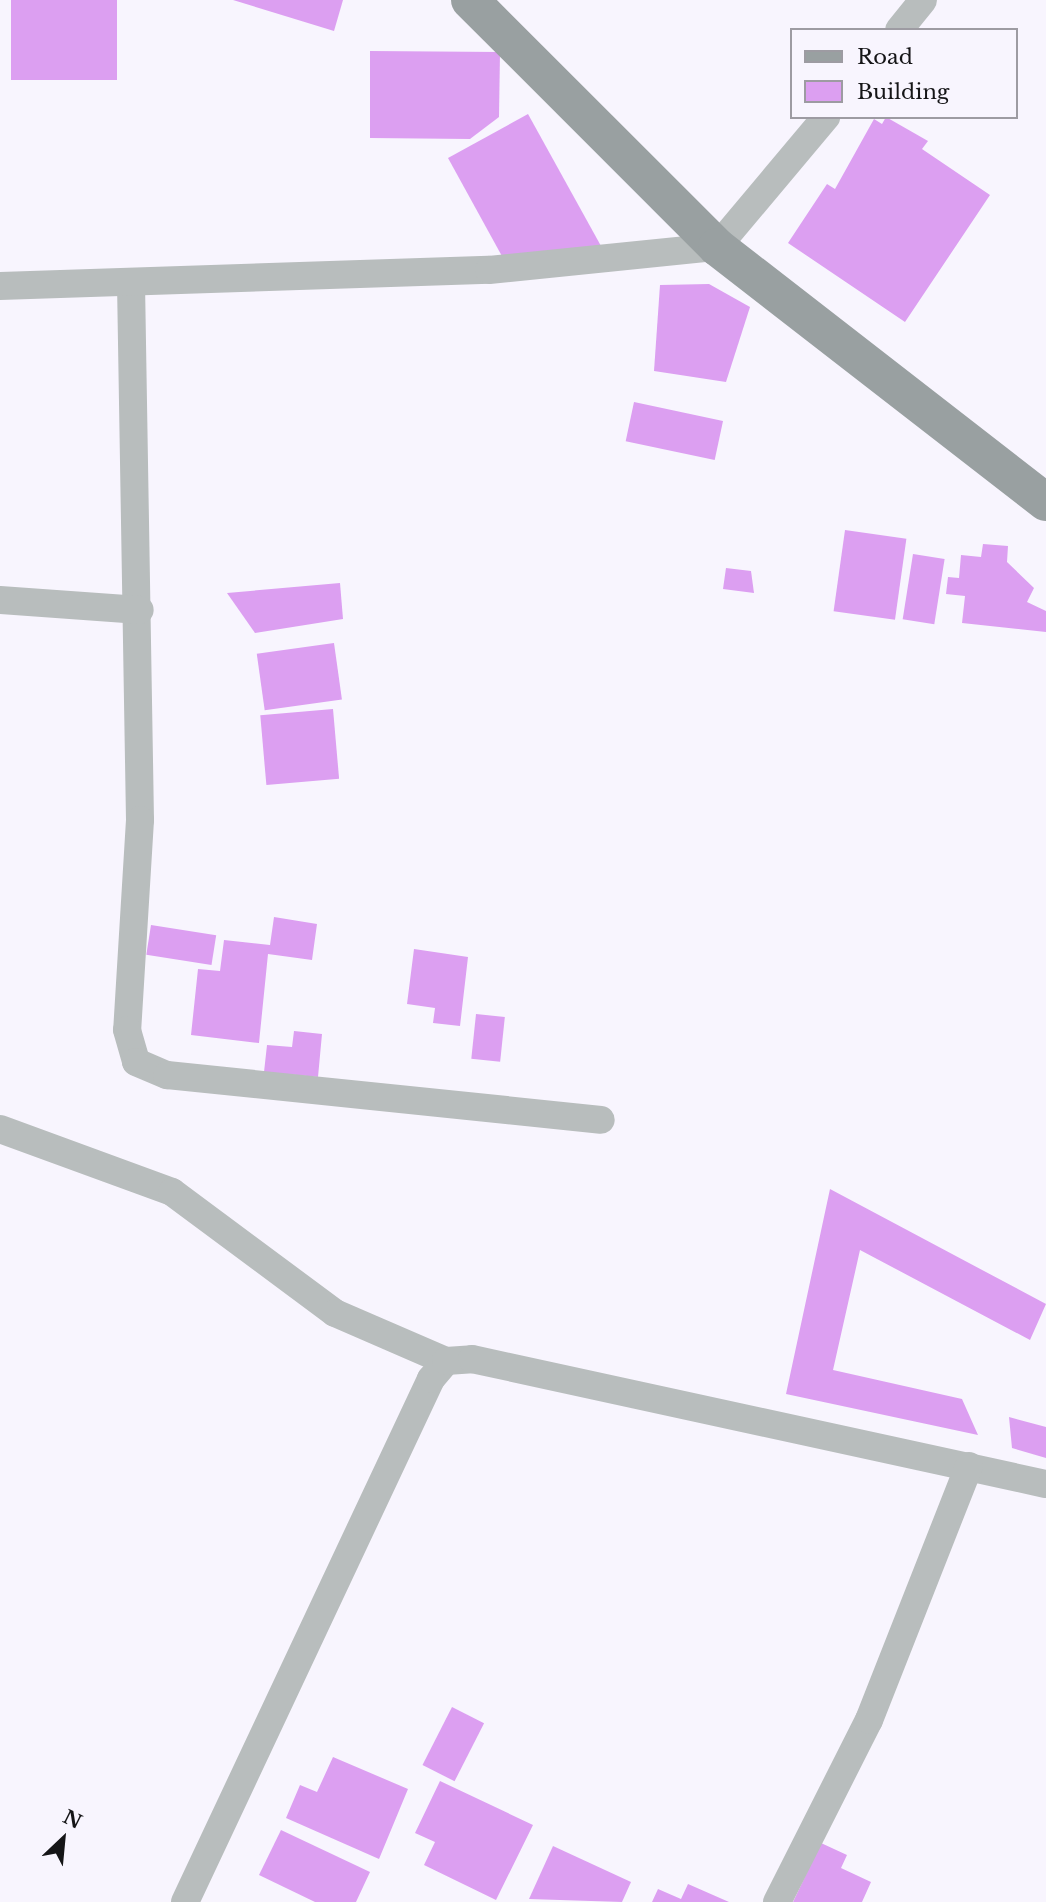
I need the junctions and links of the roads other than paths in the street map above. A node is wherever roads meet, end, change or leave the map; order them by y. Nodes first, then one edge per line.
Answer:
1 (470, 0) edge
2 (923, 0) edge
3 (902, 28) edge
4 (824, 119) edge
5 (717, 247) junction
6 (131, 284) junction
7 (0, 286) edge
8 (1046, 502) edge
9 (0, 600) edge
10 (140, 610) junction
11 (601, 1120) dead end
12 (0, 1129) edge
13 (446, 1361) junction
14 (969, 1466) junction
15 (1046, 1484) edge
16 (185, 1902) edge
17 (777, 1902) edge

1 - 5 street
2 - 3 street
4 - 5 street
5 - 6 street
5 - 8 street
6 - 7 street
6 - 10 street
9 - 10 street
10 - 11 street
12 - 13 street
13 - 14 street
13 - 16 street
14 - 15 street
14 - 17 street

